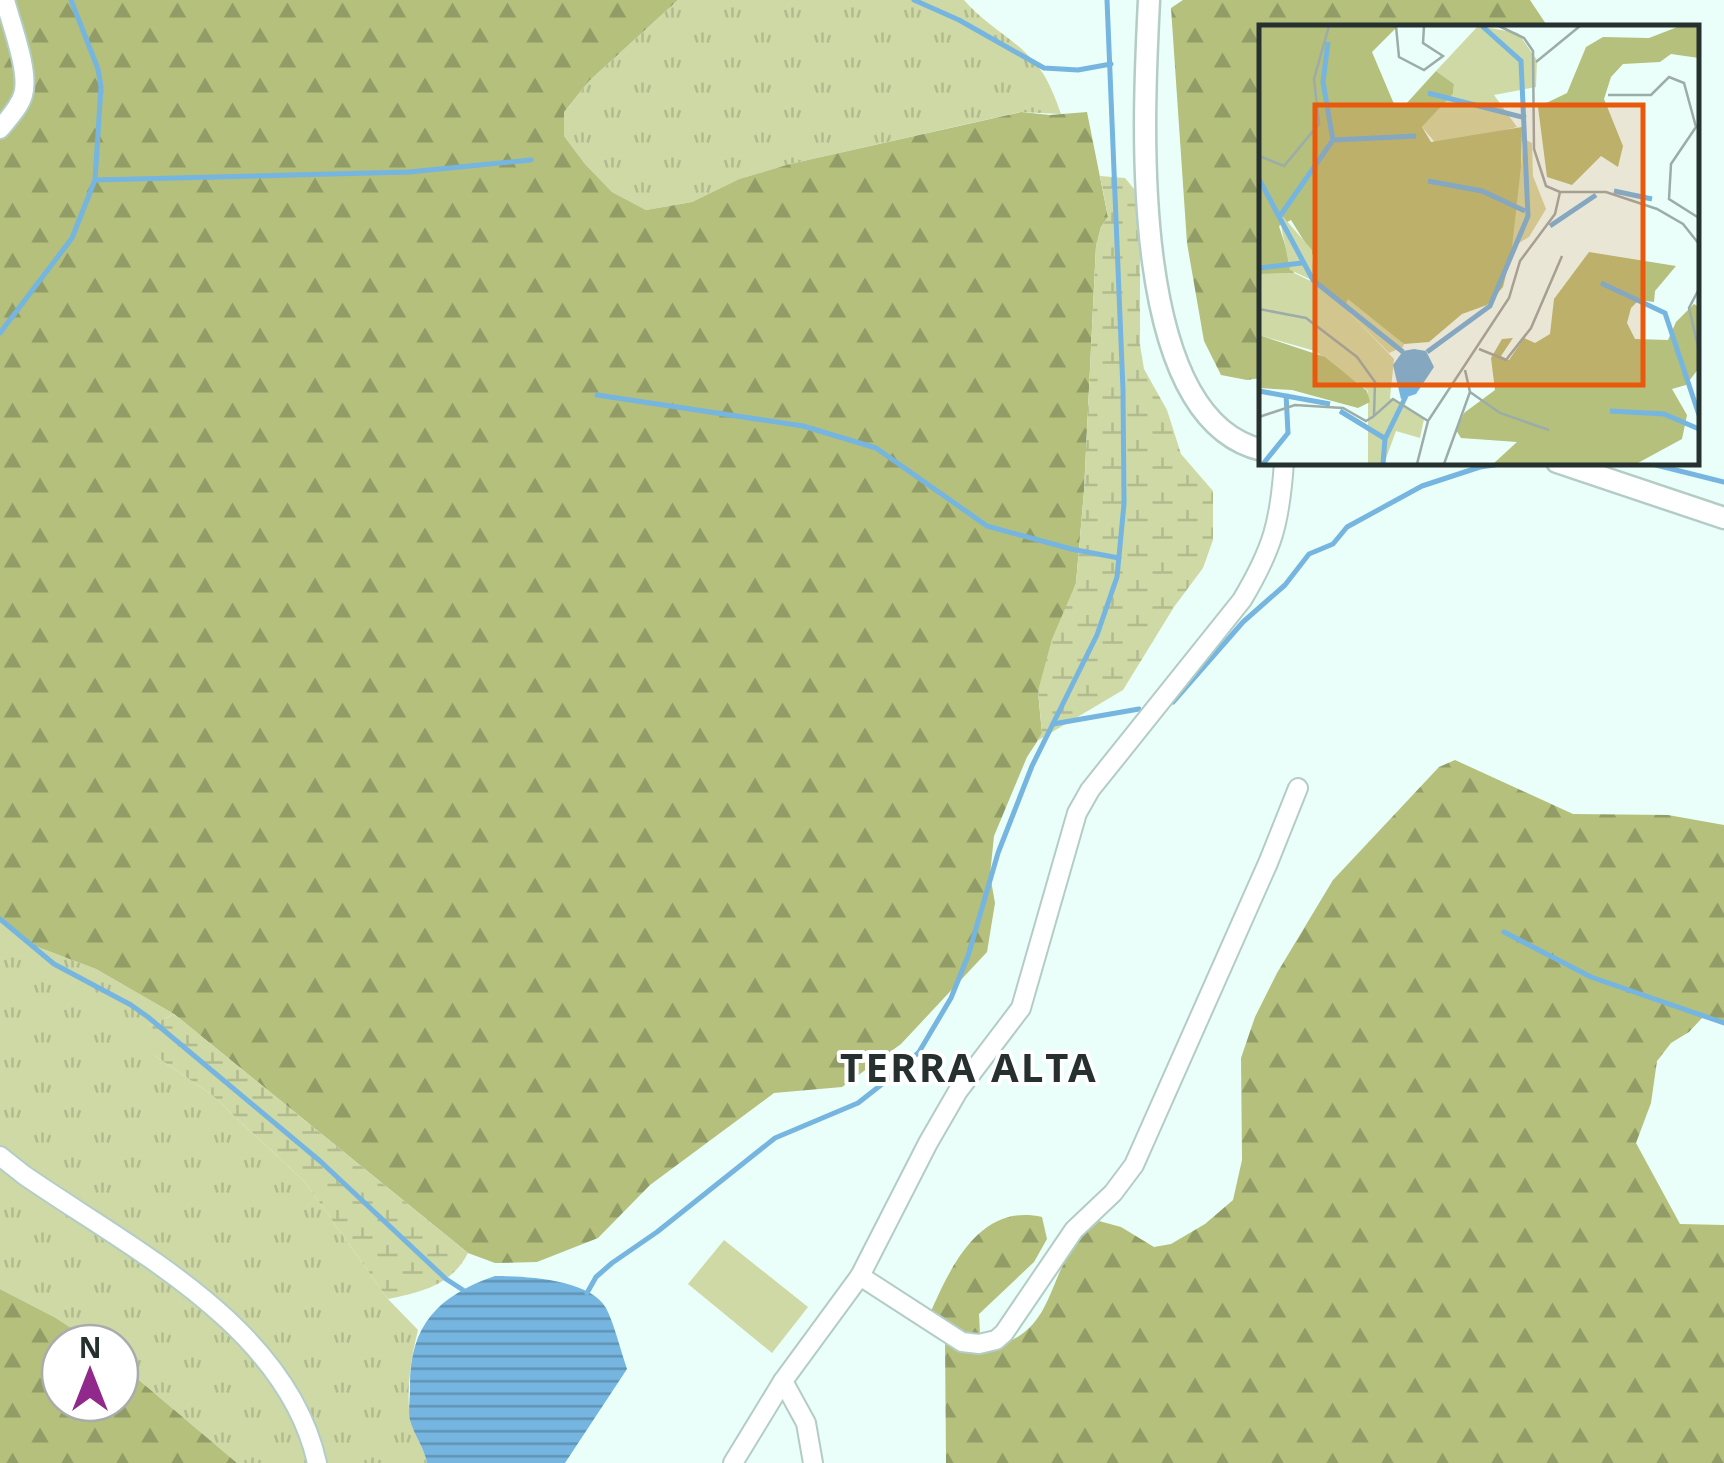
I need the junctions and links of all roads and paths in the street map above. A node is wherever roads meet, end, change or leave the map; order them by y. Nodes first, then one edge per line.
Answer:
1 (5, 0) edge
2 (1148, 0) edge
3 (0, 129) edge
4 (1259, 449) edge
5 (1284, 465) edge
6 (1566, 465) edge
7 (1724, 518) edge
8 (1298, 788) dead end
9 (0, 1156) edge
10 (860, 1276) junction
11 (783, 1381) junction
12 (317, 1463) edge
13 (733, 1463) edge
14 (814, 1463) edge

1 - 3 street
2 - 4 street
5 - 10 street
6 - 7 street
8 - 10 street
9 - 12 street
10 - 11 street
11 - 13 street
11 - 14 street

